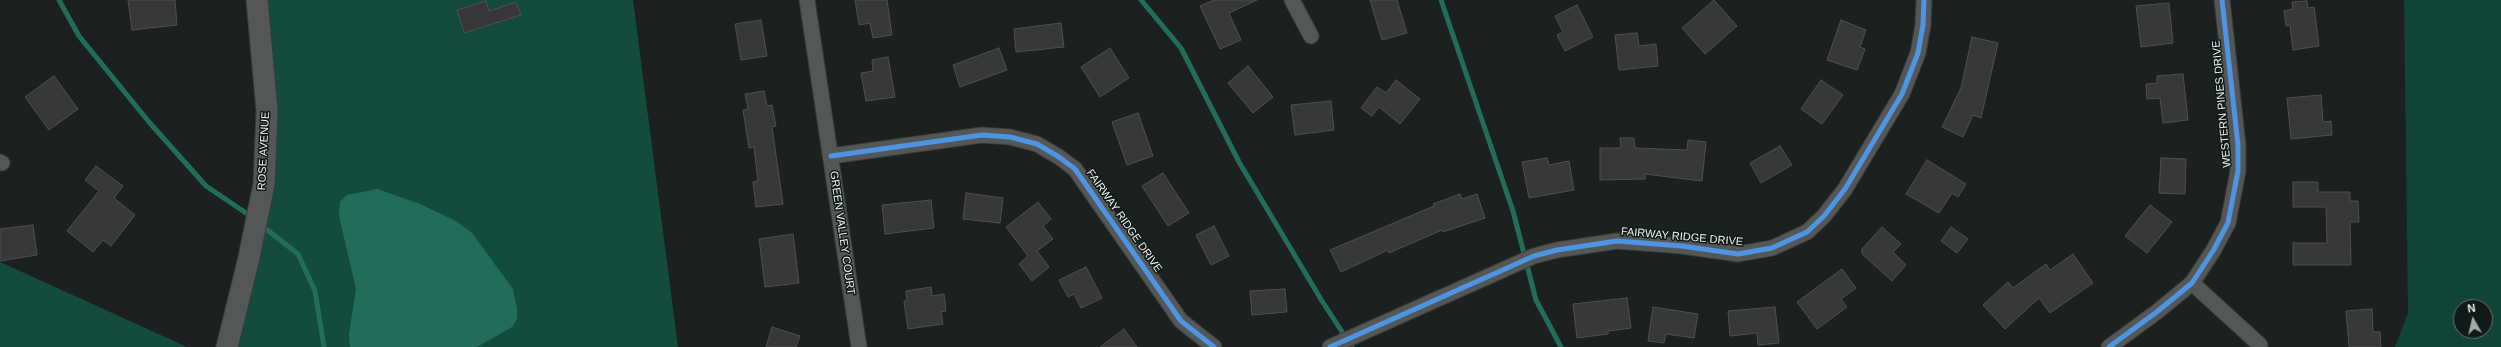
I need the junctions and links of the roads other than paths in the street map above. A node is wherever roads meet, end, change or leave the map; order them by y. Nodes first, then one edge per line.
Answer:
1 (257, 0) edge
2 (807, 0) edge
3 (1292, 0) edge
4 (1924, 0) edge
5 (2222, 0) edge
6 (1311, 36) dead end
7 (831, 156) junction
8 (2192, 283) junction
9 (2260, 345) dead end
10 (227, 347) edge
11 (859, 347) edge
12 (1214, 347) edge
13 (1330, 347) edge
14 (2109, 347) edge

1 - 10 street, ROSE AVENUE
2 - 7 street, GREEN VALLEY COURT
3 - 6 street
4 - 13 street, FAIRWAY RIDGE DRIVE
5 - 8 street, WESTERN PINES DRIVE
7 - 11 street, GREEN VALLEY COURT
7 - 12 street, FAIRWAY RIDGE DRIVE
8 - 9 street
8 - 14 street, WESTERN PINES DRIVE

